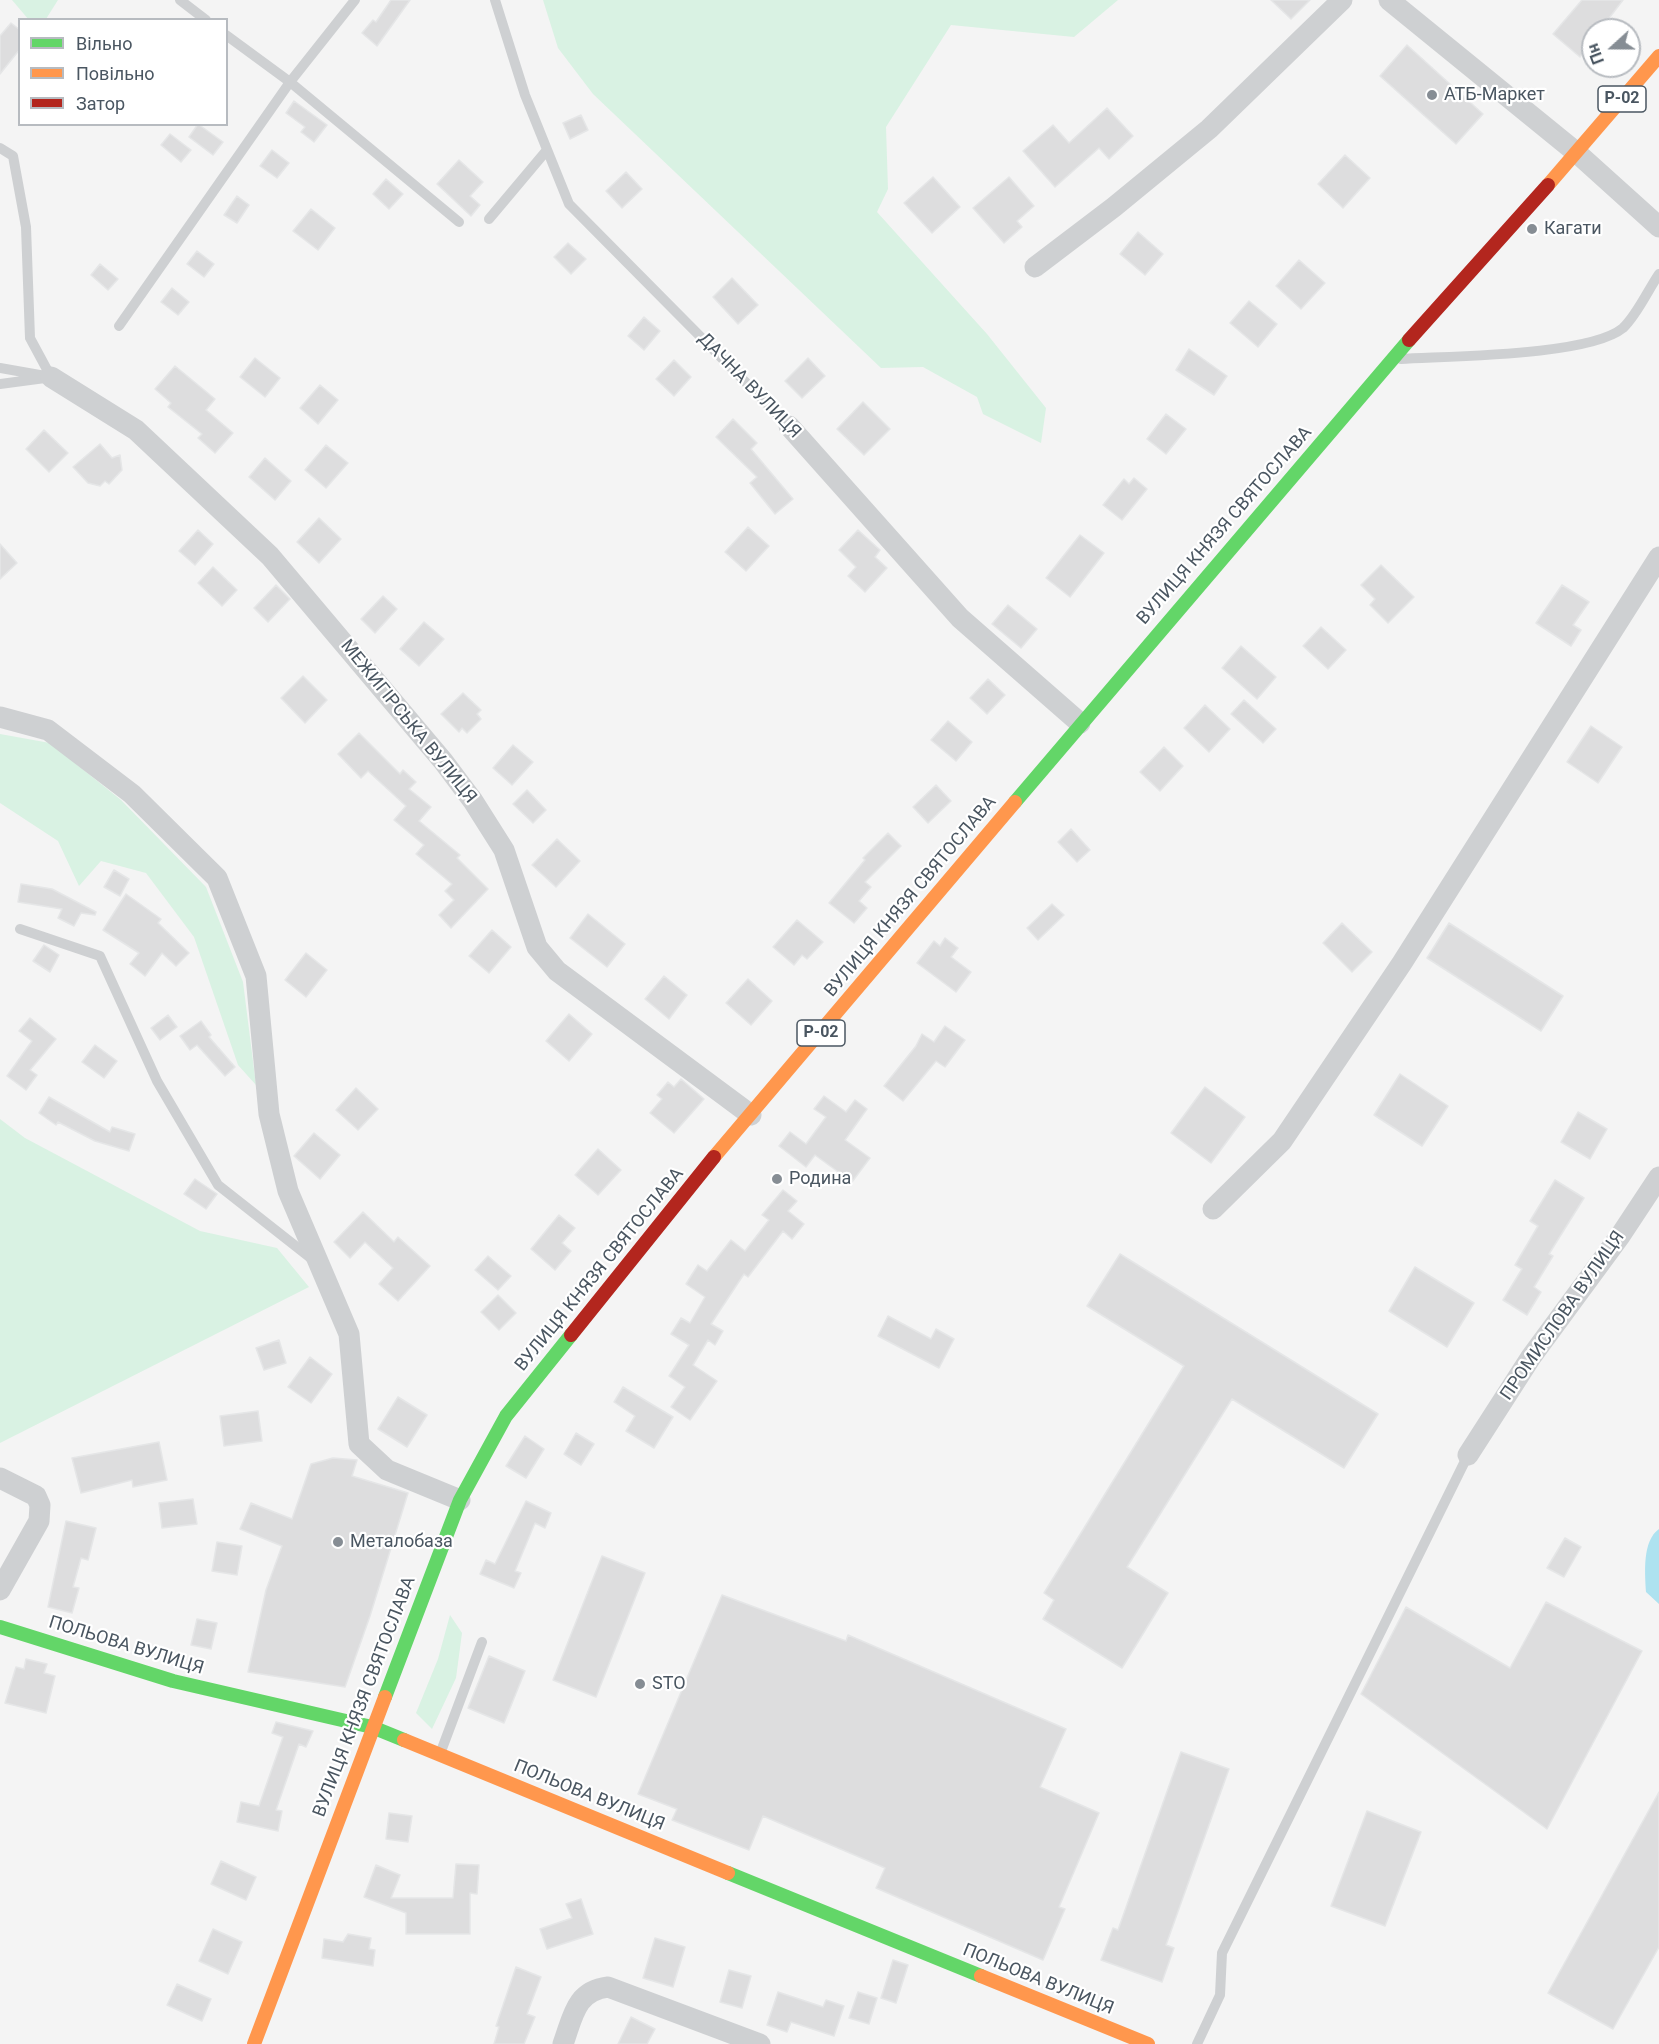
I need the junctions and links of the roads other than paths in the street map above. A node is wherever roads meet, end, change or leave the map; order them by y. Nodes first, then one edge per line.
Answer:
1 (180, 0) edge
2 (355, 0) edge
3 (495, 0) edge
4 (1342, 0) edge
5 (1389, 0) edge
6 (203, 18) edge
7 (228, 36) edge
8 (1659, 56) edge
9 (290, 82) junction
10 (0, 148) edge
11 (1582, 148) junction
12 (547, 150) junction
13 (489, 219) dead end
14 (459, 222) dead end
15 (1659, 227) edge
16 (1035, 267) dead end
17 (1659, 274) edge
18 (119, 326) dead end
19 (1391, 360) junction
20 (0, 368) edge
21 (51, 377) junction
22 (0, 384) edge
23 (789, 426) joint
24 (1659, 557) edge
25 (0, 717) edge
26 (1080, 723) junction
27 (20, 929) dead end
28 (751, 1115) junction
29 (1659, 1177) edge
30 (1213, 1209) dead end
31 (319, 1265) junction
32 (1468, 1455) joint
33 (0, 1478) edge
34 (459, 1500) junction
35 (0, 1590) edge
36 (0, 1627) edge
37 (482, 1642) dead end
38 (372, 1727) junction
39 (440, 1754) junction
40 (254, 2044) edge
41 (563, 2044) edge
42 (760, 2044) edge
43 (1148, 2044) edge
44 (1197, 2044) edge

1 - 6 lane
2 - 9 lane
3 - 12 lane, ДАЧНА ВУЛИЦЯ
4 - 16 street
5 - 11 street
7 - 9 lane
8 - 11 main road, Р-02
9 - 14 lane
9 - 18 lane
10 - 21 lane
11 - 15 street
11 - 19 main road, ВУЛИЦЯ КНЯЗЯ СВЯТОСЛАВА / Р-02
12 - 13 lane
12 - 23 lane, ДАЧНА ВУЛИЦЯ
17 - 19 lane
19 - 26 main road, ВУЛИЦЯ КНЯЗЯ СВЯТОСЛАВА / Р-02
20 - 21 lane
21 - 22 lane
21 - 28 street, МЕЖИГІРСЬКА ВУЛИЦЯ
23 - 26 street, ДАЧНА ВУЛИЦЯ
24 - 30 street
25 - 31 street
26 - 28 main road, ВУЛИЦЯ КНЯЗЯ СВЯТОСЛАВА / Р-02
27 - 31 lane
28 - 34 main road, ВУЛИЦЯ КНЯЗЯ СВЯТОСЛАВА / Р-02
29 - 32 street, ПРОМИСЛОВА ВУЛИЦЯ
31 - 34 street
32 - 44 lane
33 - 35 street
34 - 38 main road, ВУЛИЦЯ КНЯЗЯ СВЯТОСЛАВА / Р-02
36 - 38 main road, ПОЛЬОВА ВУЛИЦЯ
37 - 39 lane
38 - 39 main road, ПОЛЬОВА ВУЛИЦЯ
38 - 40 main road, ВУЛИЦЯ КНЯЗЯ СВЯТОСЛАВА / Р-02
39 - 43 main road, ПОЛЬОВА ВУЛИЦЯ
41 - 42 street

